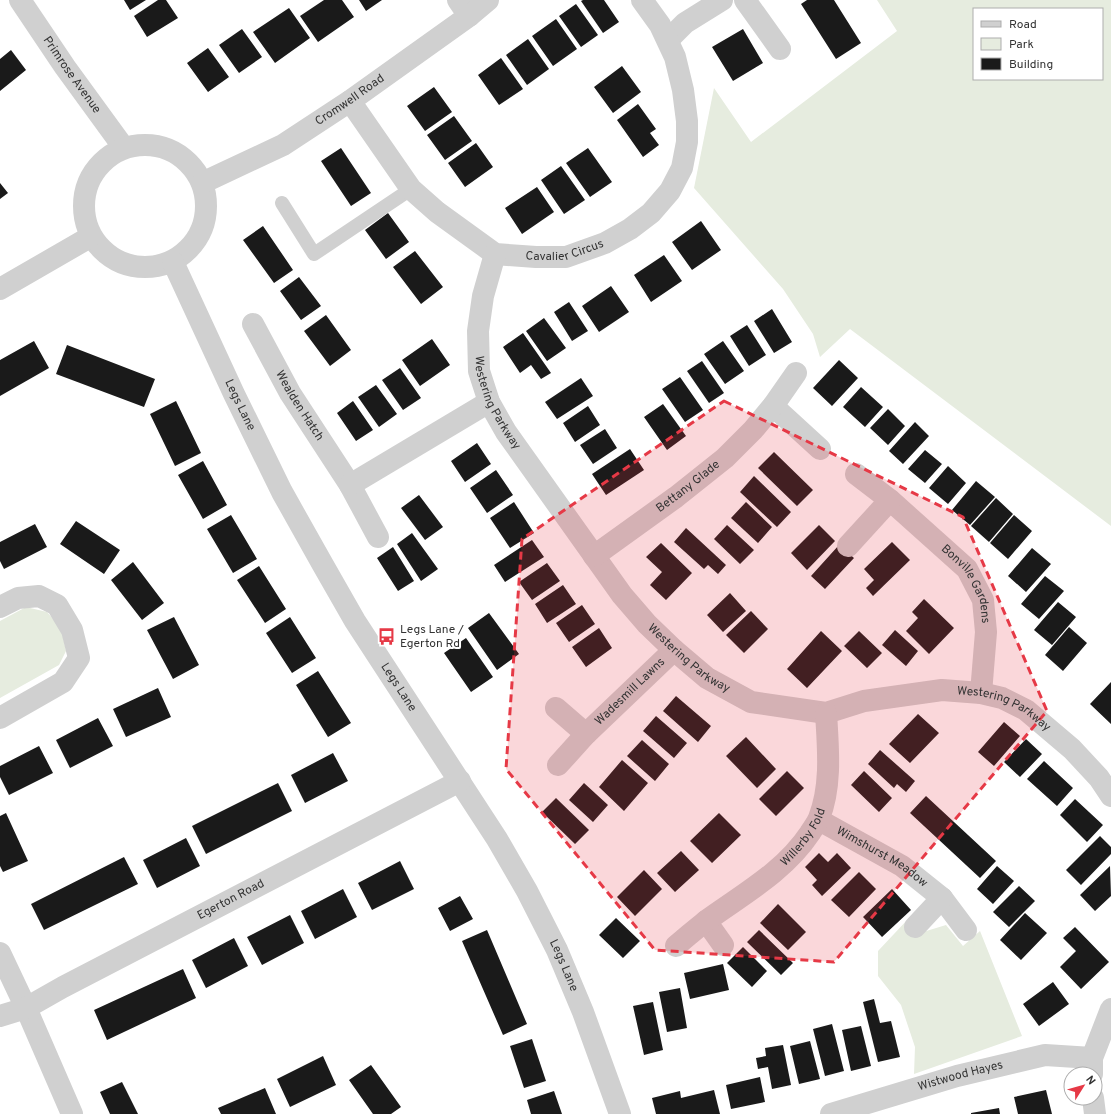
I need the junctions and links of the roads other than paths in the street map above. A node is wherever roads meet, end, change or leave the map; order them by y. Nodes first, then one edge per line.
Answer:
1 (20, 0) edge
2 (488, 0) edge
3 (642, 0) edge
4 (722, 0) edge
5 (745, 0) edge
6 (464, 8) edge
7 (668, 40) junction
8 (780, 49) dead end
9 (350, 101) junction
10 (124, 148) junction
11 (202, 183) junction
12 (411, 189) junction
13 (282, 203) dead end
14 (90, 237) junction
15 (495, 254) junction
16 (173, 262) junction
17 (0, 289) edge
18 (253, 324) dead end
19 (796, 373) dead end
20 (489, 402) junction
21 (773, 406) junction
22 (820, 449) dead end
23 (856, 474) dead end
24 (350, 485) junction
25 (890, 500) junction
26 (378, 537) dead end
27 (848, 546) dead end
28 (594, 556) junction
29 (0, 607) edge
30 (674, 650) junction
31 (981, 693) junction
32 (556, 708) dead end
33 (826, 713) junction
34 (0, 718) edge
35 (586, 734) junction
36 (558, 765) dead end
37 (1105, 772) edge
38 (460, 781) junction
39 (1111, 796) edge
40 (819, 820) junction
41 (942, 898) junction
42 (706, 921) junction
43 (915, 927) dead end
44 (966, 930) dead end
45 (723, 945) dead end
46 (676, 946) dead end
47 (0, 953) edge
48 (26, 1008) junction
49 (1111, 1009) edge
50 (0, 1016) edge
51 (1092, 1066) edge
52 (869, 1109) edge
53 (72, 1114) edge
54 (620, 1114) edge
55 (831, 1114) edge

1 - 10 street, Primrose Avenue
2 - 6 street, Cromwell Road
3 - 7 street, Cavalier Circus
4 - 7 street
5 - 8 street
6 - 9 street, Cromwell Road
7 - 15 street, Cavalier Circus
9 - 11 street, Cromwell Road
9 - 12 street
10 - 11 street
10 - 14 street
11 - 16 street
12 - 13 lane
12 - 15 street
14 - 16 street
14 - 17 street
15 - 20 street, Westering Parkway
16 - 38 street, Legs Lane
18 - 24 street, Wealden Hatch
19 - 21 street, Bettany Glade
20 - 24 street
20 - 28 street, Westering Parkway
21 - 22 street
21 - 28 street, Bettany Glade
23 - 25 street, Bonville Gardens
24 - 26 street, Wealden Hatch
25 - 27 street
25 - 31 street, Bonville Gardens
28 - 30 street, Westering Parkway
29 - 34 street
30 - 33 street, Westering Parkway
30 - 35 street, Wadesmill Lawns
31 - 33 street, Westering Parkway
31 - 37 street, Westering Parkway
32 - 35 street, Wadesmill Lawns
33 - 40 street, Willerby Fold
35 - 36 street, Wadesmill Lawns
37 - 39 street, Westering Parkway
38 - 48 street, Egerton Road
38 - 54 street, Legs Lane
40 - 41 street, Wimshurst Meadow
40 - 42 street, Willerby Fold
41 - 43 street
41 - 44 street, Wimshurst Meadow
42 - 45 street
42 - 46 street, Willerby Fold
47 - 48 street
48 - 50 street, Egerton Road
48 - 53 street
49 - 51 street
51 - 52 street, Wistwood Hayes
52 - 55 street, Wistwood Hayes

